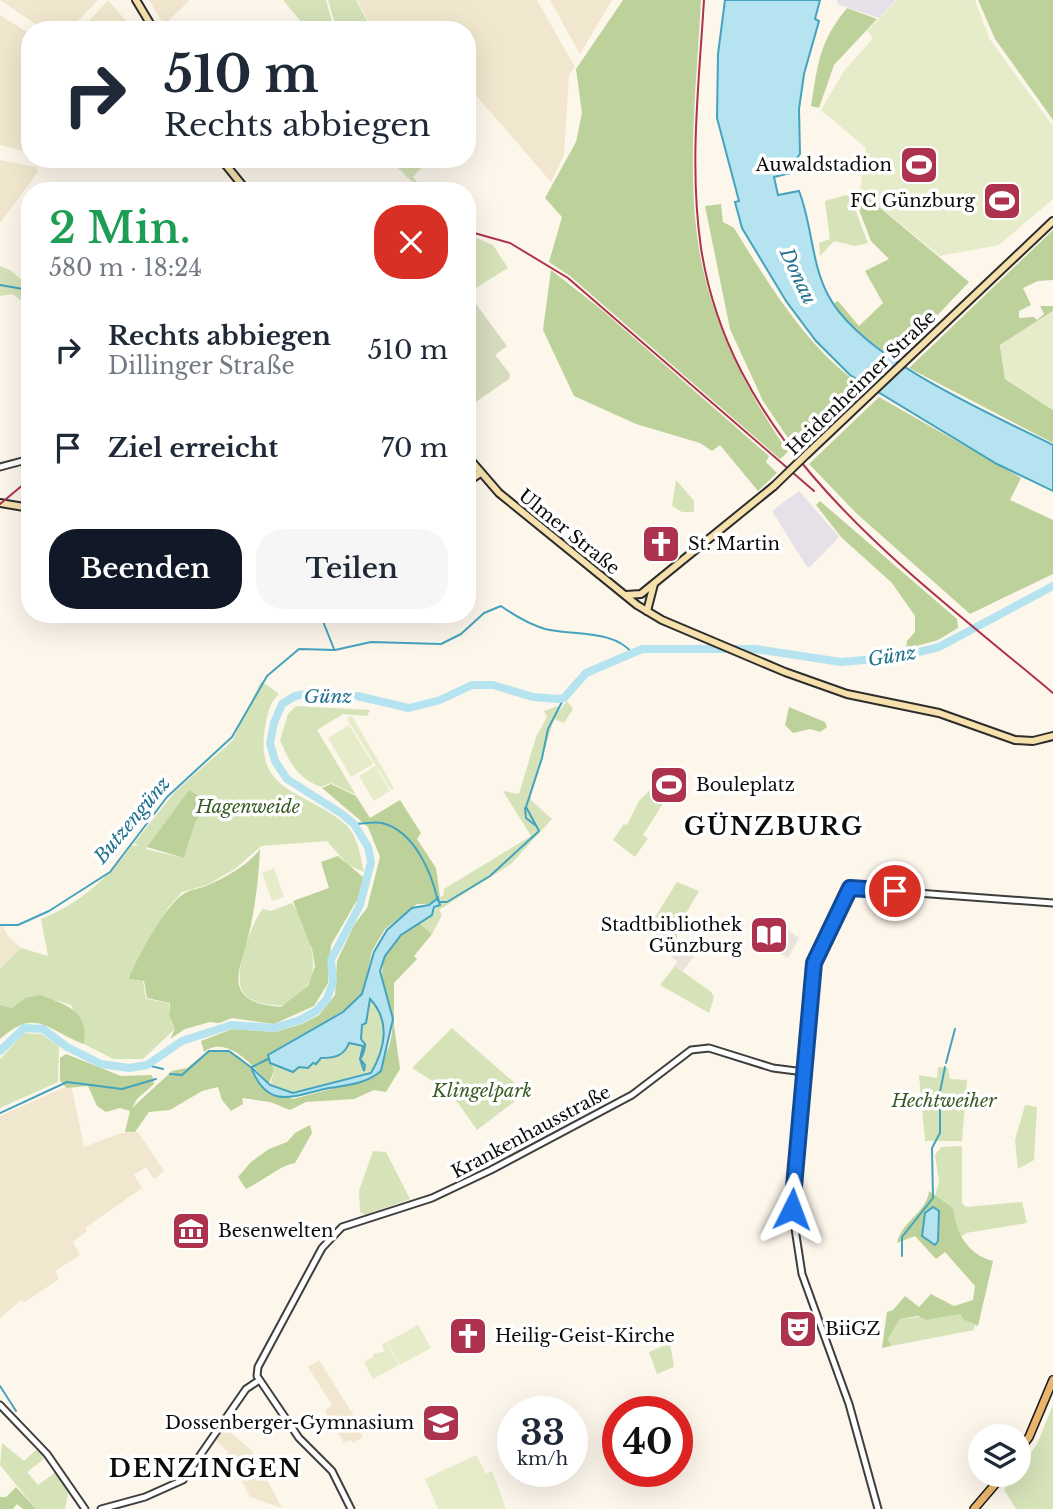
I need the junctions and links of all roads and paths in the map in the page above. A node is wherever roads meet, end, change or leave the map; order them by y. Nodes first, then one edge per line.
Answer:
1 (136, 0) edge
2 (149, 21) edge
3 (228, 168) edge
4 (239, 182) edge
5 (1053, 221) edge
6 (21, 461) edge
7 (0, 467) edge
8 (476, 470) edge
9 (479, 474) junction
10 (476, 476) edge
11 (0, 503) edge
12 (21, 506) edge
13 (655, 583) junction
14 (624, 595) junction
15 (647, 611) junction
16 (1053, 736) edge
17 (1053, 903) edge
18 (804, 1072) junction
19 (1053, 1380) edge
20 (258, 1381) junction
21 (0, 1405) edge
22 (1031, 1432) edge
23 (993, 1487) edge
24 (85, 1509) edge
25 (101, 1509) edge
26 (351, 1509) edge
27 (877, 1509) edge
28 (974, 1509) edge

1 - 2 main road
3 - 4 main road
5 - 13 main road, Heidenheimer Straße, bridge
6 - 7 street
8 - 9 main road, Ulmer Straße
9 - 10 main road
9 - 14 main road, Ulmer Straße
11 - 12 main road
13 - 14 main road, Heidenheimer Straße
13 - 15 main road
14 - 15 main road, Ulmer Straße
15 - 16 main road, Ulmer Straße
17 - 18 street
18 - 20 street, Krankenhausstraße
18 - 27 street
19 - 22 main road
20 - 25 street
20 - 26 street
21 - 24 street
23 - 28 main road

